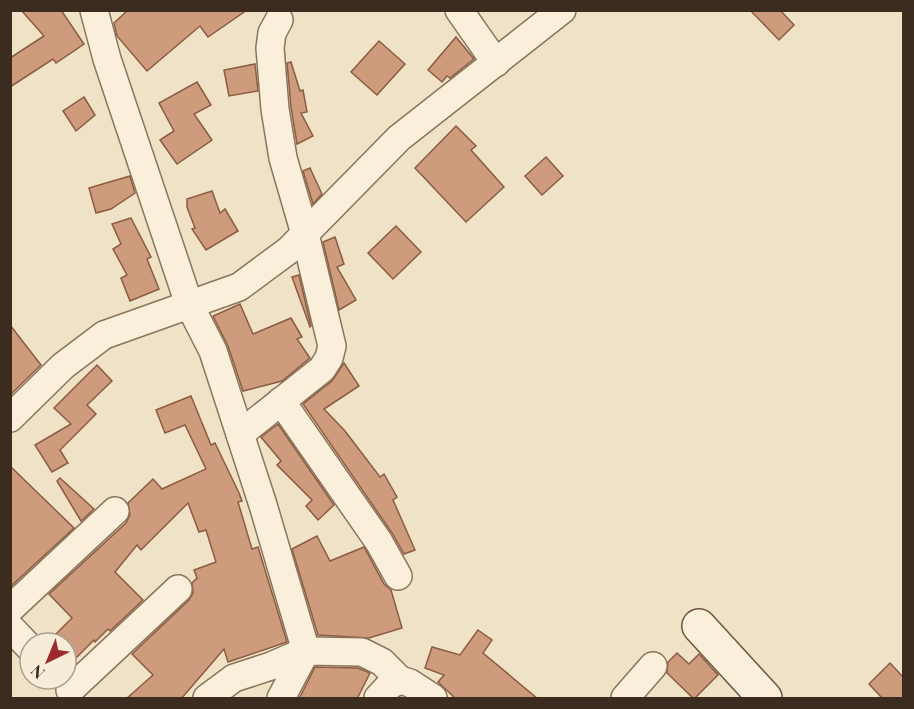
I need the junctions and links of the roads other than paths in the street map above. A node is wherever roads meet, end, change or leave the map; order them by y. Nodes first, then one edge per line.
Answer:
1 (94, 10) edge
2 (459, 10) edge
3 (562, 10) edge
4 (279, 20) dead end
5 (496, 63) junction
6 (305, 234) junction
7 (189, 304) junction
8 (281, 401) junction
9 (10, 418) edge
10 (240, 434) junction
11 (115, 511) dead end
12 (398, 576) dead end
13 (177, 589) dead end
14 (10, 609) edge
15 (699, 626) dead end
16 (306, 651) junction
17 (653, 666) dead end
18 (400, 680) junction
19 (78, 681) edge
20 (207, 699) edge
21 (281, 699) edge
22 (378, 699) edge
23 (433, 699) edge
24 (625, 699) edge
25 (765, 699) edge

1 - 7 street
2 - 5 street
3 - 5 street
4 - 6 street
5 - 6 street
6 - 7 street
6 - 8 street
7 - 9 street
7 - 10 street
8 - 10 street
8 - 12 street
10 - 16 street
11 - 14 street
13 - 19 street
15 - 25 street
16 - 18 street
16 - 20 street
16 - 21 street
17 - 24 street
18 - 22 street
18 - 23 street

